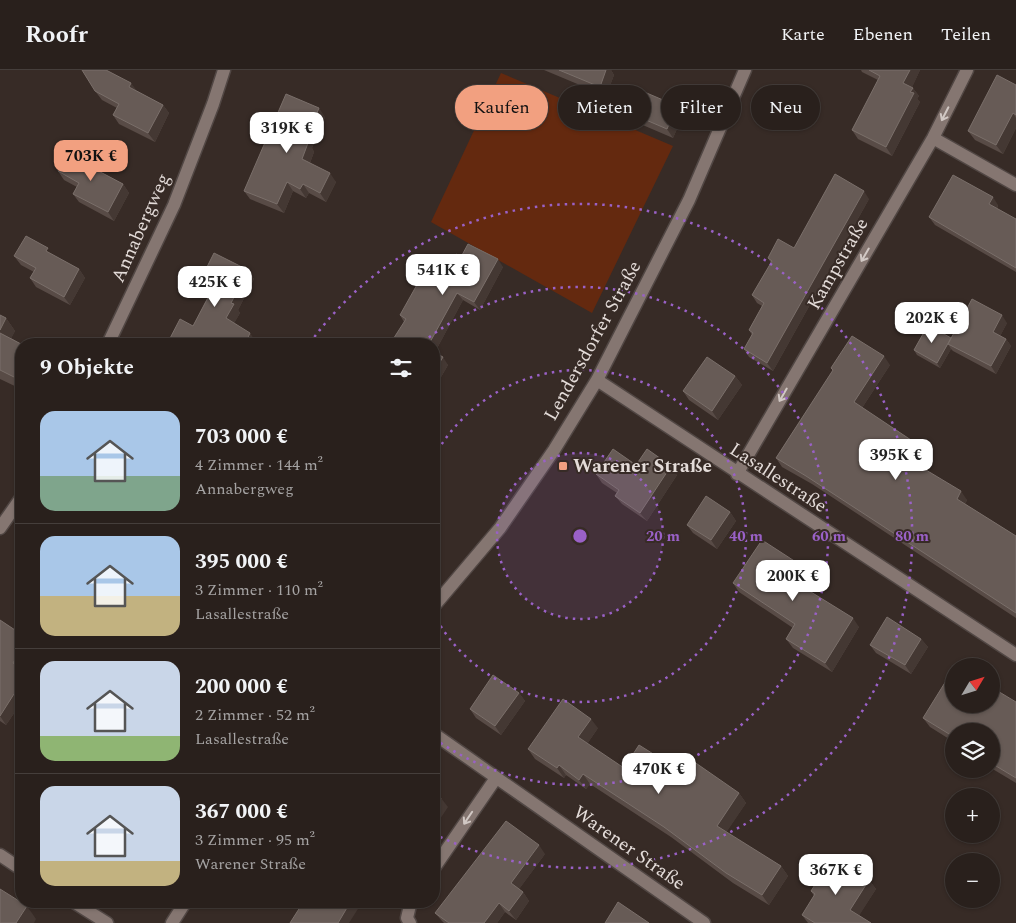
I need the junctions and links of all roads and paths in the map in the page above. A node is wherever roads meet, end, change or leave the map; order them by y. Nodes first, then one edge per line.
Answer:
1 (224, 70) edge
2 (745, 70) edge
3 (967, 70) edge
4 (933, 138) junction
5 (1016, 185) edge
6 (111, 338) edge
7 (597, 380) junction
8 (737, 474) junction
9 (15, 507) edge
10 (0, 528) edge
11 (440, 599) edge
12 (1016, 655) edge
13 (440, 738) edge
14 (496, 778) junction
15 (0, 855) edge
16 (440, 859) edge
17 (15, 865) edge
18 (83, 908) edge
19 (182, 908) edge
20 (410, 908) edge
21 (698, 921) edge
22 (107, 923) edge
23 (172, 923) edge
24 (410, 923) edge

1 - 6 street, Annabergweg
2 - 7 street, Lendersdorfer Straße
3 -> 4 street, Kampstraße
4 - 5 street
4 -> 8 street, Kampstraße
7 - 8 street, Lasallestraße
7 - 11 street, Lendersdorfer Straße
8 - 12 street, Lasallestraße
9 - 10 street
13 - 14 street, Warener Straße
14 -> 16 street
14 - 21 street, Warener Straße
15 - 17 street
18 - 22 street
19 - 23 street
20 - 24 street

